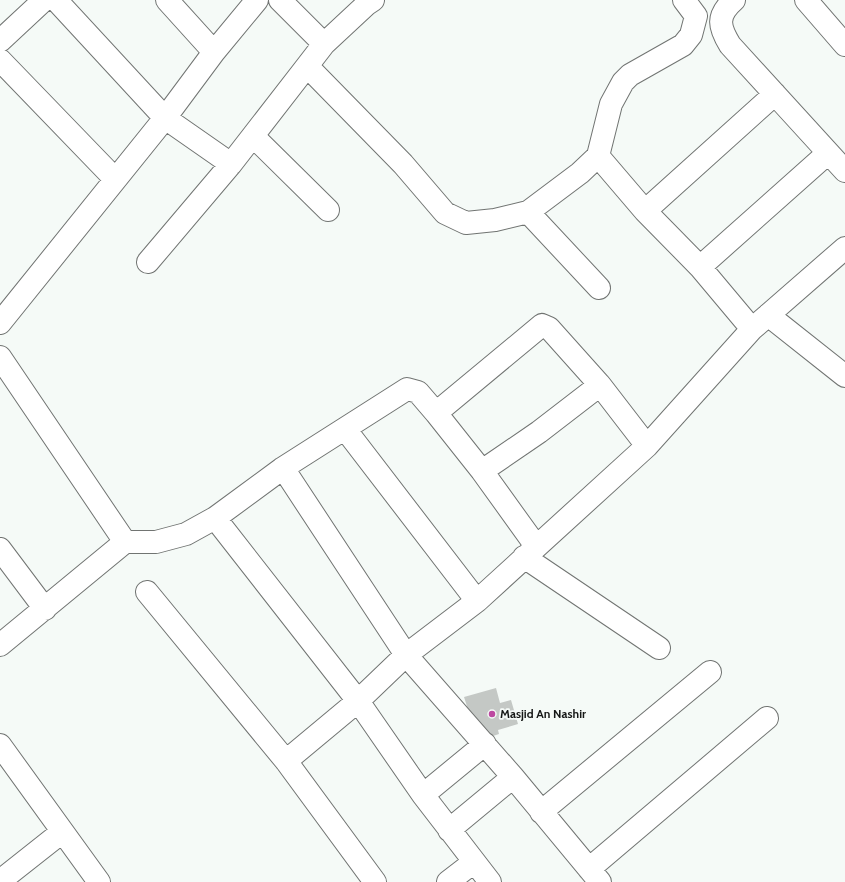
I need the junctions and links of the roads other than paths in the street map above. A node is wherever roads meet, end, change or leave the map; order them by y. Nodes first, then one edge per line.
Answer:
1 (44, 0) edge
2 (56, 0) edge
3 (167, 0) edge
4 (257, 0) edge
5 (280, 0) edge
6 (373, 0) edge
7 (684, 0) edge
8 (734, 0) edge
9 (806, 0) edge
10 (0, 41) edge
11 (324, 44) junction
12 (845, 45) edge
13 (214, 52) junction
14 (0, 60) edge
15 (307, 66) junction
16 (775, 94) junction
17 (165, 118) junction
18 (253, 136) junction
19 (828, 153) junction
20 (598, 156) junction
21 (231, 164) junction
22 (845, 171) edge
23 (115, 179) junction
24 (328, 210) dead end
25 (645, 211) junction
26 (528, 212) junction
27 (845, 248) edge
28 (148, 262) dead end
29 (700, 268) junction
30 (599, 288) dead end
31 (768, 315) junction
32 (0, 323) edge
33 (752, 329) junction
34 (4, 371) edge
35 (845, 376) edge
36 (600, 386) junction
37 (436, 413) junction
38 (345, 429) junction
39 (647, 446) junction
40 (283, 468) junction
41 (482, 471) junction
42 (215, 518) junction
43 (125, 542) junction
44 (0, 549) edge
45 (530, 552) junction
46 (147, 592) dead end
47 (477, 601) junction
48 (45, 609) junction
49 (0, 645) edge
50 (659, 648) dead end
51 (406, 655) junction
52 (710, 672) dead end
53 (358, 702) junction
54 (767, 718) dead end
55 (485, 744) junction
56 (0, 745) edge
57 (286, 761) junction
58 (513, 777) junction
59 (423, 795) junction
60 (541, 812) junction
61 (449, 830) junction
62 (62, 832) junction
63 (474, 862) junction
64 (594, 876) edge
65 (0, 881) edge
66 (99, 882) edge
67 (375, 882) edge
68 (448, 882) edge
69 (490, 882) edge

1 - 10 street
2 - 17 street
3 - 13 street
4 - 13 street
5 - 11 street
6 - 11 street
7 - 20 street
8 - 16 street
9 - 12 street
11 - 15 street
13 - 17 street
14 - 23 street
15 - 18 street
15 - 26 street
16 - 19 street
16 - 25 street
17 - 21 street
17 - 23 street
18 - 21 street
18 - 24 street
19 - 22 street
19 - 29 street
20 - 25 street
20 - 26 street
21 - 28 street
23 - 32 street
25 - 29 street
26 - 30 street
27 - 31 street
29 - 33 street
31 - 33 street
31 - 35 street
33 - 39 street
34 - 43 street
36 - 37 street
36 - 39 street
36 - 41 street
37 - 38 street
37 - 41 street
38 - 40 street
38 - 47 street
39 - 45 street
40 - 42 street
40 - 51 street
41 - 45 street
42 - 43 street
42 - 53 street
43 - 48 street
44 - 48 street
45 - 47 street
45 - 50 street
46 - 57 street
47 - 51 street
48 - 49 street
51 - 53 street
51 - 55 street
52 - 60 street
53 - 57 street
53 - 59 street
54 - 64 street
55 - 58 street
55 - 59 street
56 - 62 street
57 - 67 street
58 - 60 street
58 - 61 street
59 - 61 street
60 - 64 street
61 - 63 street
62 - 65 street
62 - 66 street
63 - 68 street
63 - 69 street

